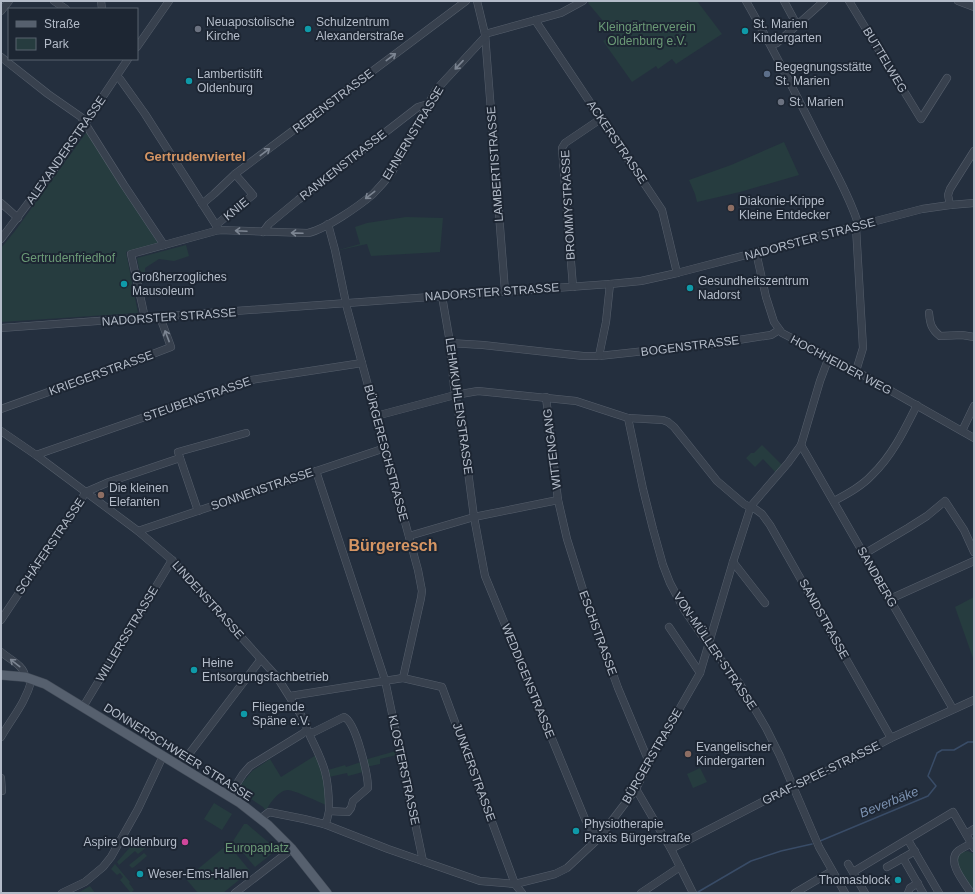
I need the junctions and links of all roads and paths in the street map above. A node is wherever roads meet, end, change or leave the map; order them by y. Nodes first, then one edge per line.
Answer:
1 (9, 1) edge
2 (54, 1) edge
3 (169, 1) edge
4 (466, 1) edge
5 (477, 1) edge
6 (583, 1) edge
7 (746, 1) edge
8 (784, 1) edge
9 (824, 1) edge
10 (850, 1) edge
11 (958, 1) edge
12 (974, 7) edge
13 (64, 8) edge
14 (1, 11) edge
15 (535, 20) junction
16 (797, 25) junction
17 (485, 35) junction
18 (772, 45) junction
19 (138, 46) edge
20 (1, 57) edge
21 (127, 60) edge
22 (117, 76) junction
23 (947, 78) dead end
24 (428, 104) junction
25 (602, 118) junction
26 (85, 122) junction
27 (974, 151) edge
28 (235, 174) junction
29 (974, 203) edge
30 (1, 204) edge
31 (202, 204) junction
32 (950, 205) junction
33 (18, 218) junction
34 (328, 224) junction
35 (218, 227) junction
36 (857, 227) junction
37 (263, 232) junction
38 (1, 239) edge
39 (164, 245) junction
40 (756, 252) junction
41 (677, 273) junction
42 (610, 284) junction
43 (573, 286) junction
44 (505, 291) junction
45 (442, 296) junction
46 (346, 303) junction
47 (929, 313) dead end
48 (160, 317) junction
49 (145, 318) junction
50 (1, 328) edge
51 (779, 330) junction
52 (974, 337) edge
53 (449, 343) junction
54 (599, 356) junction
55 (829, 358) junction
56 (362, 363) junction
57 (856, 371) junction
58 (455, 395) junction
59 (546, 397) junction
60 (917, 405) junction
61 (974, 406) edge
62 (1, 409) edge
63 (376, 416) junction
64 (628, 418) junction
65 (1, 431) edge
66 (962, 431) junction
67 (246, 433) dead end
68 (974, 438) edge
69 (801, 445) junction
70 (385, 448) junction
71 (36, 455) junction
72 (180, 458) junction
73 (316, 471) junction
74 (86, 492) junction
75 (558, 500) junction
76 (834, 501) junction
77 (751, 506) junction
78 (198, 511) junction
79 (474, 517) junction
80 (138, 531) junction
81 (409, 536) junction
82 (974, 552) edge
83 (864, 554) junction
84 (172, 560) junction
85 (974, 561) edge
86 (733, 562) junction
87 (890, 599) junction
88 (765, 603) dead end
89 (1, 620) edge
90 (669, 627) dead end
91 (709, 644) junction
92 (1, 652) edge
93 (261, 659) junction
94 (700, 673) junction
95 (1, 675) edge
96 (28, 678) junction
97 (403, 678) junction
98 (385, 680) junction
99 (290, 696) junction
100 (974, 700) edge
101 (83, 707) junction
102 (953, 709) junction
103 (308, 732) junction
104 (1, 738) edge
105 (891, 738) junction
106 (163, 756) junction
107 (650, 762) junction
108 (180, 766) junction
109 (1, 778) edge
110 (793, 786) junction
111 (636, 789) junction
112 (2, 792) edge
113 (229, 796) junction
114 (329, 811) junction
115 (260, 819) junction
116 (324, 824) junction
117 (974, 829) edge
118 (966, 834) junction
119 (598, 839) junction
120 (908, 840) junction
121 (973, 846) edge
122 (292, 849) junction
123 (671, 849) junction
124 (915, 851) junction
125 (903, 858) junction
126 (423, 861) junction
127 (848, 864) dead end
128 (680, 867) junction
129 (887, 867) dead end
130 (832, 871) junction
131 (853, 872) junction
132 (918, 883) junction
133 (516, 884) junction
134 (62, 893) edge
135 (235, 893) edge
136 (326, 893) edge
137 (522, 893) edge
138 (641, 893) edge
139 (694, 893) edge
140 (795, 893) edge
141 (846, 893) edge
142 (865, 893) edge
143 (908, 893) edge
144 (924, 893) edge
145 (939, 893) edge
146 (971, 893) edge

1 - 14 street
2 - 13 street
3 - 19 street
28 -> 4 street, REBENSTRASSE
5 - 17 street, LAMBERTISTRASSE
6 - 15 street
7 - 18 street
8 - 16 street
9 - 16 street
10 - 23 street, BUTTELWEG
11 - 12 street
15 - 17 street
15 - 25 street, ACKERSTRASSE
16 - 18 street
17 -> 24 street, EHNERNSTRASSE
17 - 44 street, LAMBERTISTRASSE
18 - 36 street
20 - 26 street
21 - 22 street, ALEXANDERSTRASSE
22 - 26 street, ALEXANDERSTRASSE
22 - 31 street
24 -> 34 street, EHNERNSTRASSE
24 - 37 street, RANKENSTRASSE
25 - 41 street, ACKERSTRASSE
25 - 43 street, BROMMYSTRASSE
26 - 33 street, ALEXANDERSTRASSE
26 - 39 street
27 - 32 street
28 - 31 street, REBENSTRASSE
28 - 35 street, KNIE
29 - 32 street, NADORSTER STRASSE
30 - 33 street
31 - 35 street
32 - 36 street, NADORSTER STRASSE
33 - 38 street, ALEXANDERSTRASSE
34 -> 37 street, EHNERNSTRASSE
34 - 46 street, BÜRGERESCHSTRASSE
37 -> 35 street, EHNERNSTRASSE
35 - 39 street, EHNERNSTRASSE
36 - 40 street, NADORSTER STRASSE
36 - 57 street
39 - 49 street, EHNERNSTRASSE
40 - 41 street, NADORSTER STRASSE
40 - 51 street, HOCHHEIDER WEG
41 - 42 street, NADORSTER STRASSE
42 - 43 street, NADORSTER STRASSE
42 - 54 street
43 - 44 street, NADORSTER STRASSE
44 - 45 street, NADORSTER STRASSE
45 - 46 street, NADORSTER STRASSE
45 - 53 street, LEHMKUHLENSTRASSE
46 - 48 street, NADORSTER STRASSE
46 - 56 street, BÜRGERESCHSTRASSE
47 - 52 street
48 - 49 street, NADORSTER STRASSE
62 -> 48 street, KRIEGERSTRASSE
49 - 50 street, NADORSTER STRASSE
51 - 54 street, BOGENSTRASSE
51 - 55 street, HOCHHEIDER WEG
53 - 54 street, BOGENSTRASSE
53 - 58 street, LEHMKUHLENSTRASSE
55 - 57 street, HOCHHEIDER WEG
55 - 69 street, BÜRGERSTRASSE
56 - 63 street, BÜRGERESCHSTRASSE
56 - 71 street, STEUBENSTRASSE
57 - 60 street, HOCHHEIDER WEG
58 - 59 street, SANDSTRASSE
58 - 63 street, SANDSTRASSE
58 - 79 street, LEHMKUHLENSTRASSE
59 - 64 street, SANDSTRASSE
59 - 75 street, WITTENGANG
60 - 66 street, HOCHHEIDER WEG
60 - 76 street
61 - 66 street
63 - 70 street, BÜRGERESCHSTRASSE
64 - 77 street, SANDSTRASSE
64 - 91 street, VON-MÜLLER-STRASSE
65 - 71 street, LINDENSTRASSE
66 - 68 street, HOCHHEIDER WEG
67 - 72 street
69 - 76 street, SANDBERG
69 - 77 street, BÜRGERSTRASSE
70 - 73 street, SONNENSTRASSE
70 - 81 street, BÜRGERESCHSTRASSE
71 - 74 street, LINDENSTRASSE
72 - 74 street
72 - 78 street
73 - 78 street, SONNENSTRASSE
73 - 98 street, KLOSTERSTRASSE
74 - 80 street, LINDENSTRASSE
74 - 89 street, SCHÄFERSTRASSE
75 - 79 street
75 - 107 street, ESCHSTRASSE
76 - 83 street, SANDBERG
77 - 86 street, BÜRGERSTRASSE
77 - 105 street, SANDSTRASSE
78 - 80 street, SONNENSTRASSE
79 - 81 street
79 - 119 street, WEDDIGENSTRASSE
80 - 84 street, LINDENSTRASSE
81 - 97 street, BÜRGERESCHSTRASSE
82 - 83 street
83 - 87 street, SANDBERG
84 - 93 street, LINDENSTRASSE
84 - 101 street, WILLERSSTRASSE
85 - 87 street
86 - 88 street
86 - 91 street, BÜRGERSTRASSE
87 - 102 street, SANDBERG
90 - 94 street
91 - 94 street, BÜRGERSTRASSE
91 - 110 street, VON-MÜLLER-STRASSE
96 -> 92 street, DONNERSCHWEER STRASSE
93 - 99 street, LINDENSTRASSE
93 - 108 street
94 - 107 street, BÜRGERSTRASSE
95 - 96 main road
96 - 101 main road, DONNERSCHWEER STRASSE
96 - 104 street
97 - 98 street
97 - 133 street, JUNKERSTRASSE
98 - 99 street
98 - 126 street, KLOSTERSTRASSE
99 - 103 street, LINDENSTRASSE
100 - 102 street, GRAF-SPEE-STRASSE
101 - 106 main road, DONNERSCHWEER STRASSE
102 - 105 street, GRAF-SPEE-STRASSE
103 - 113 street
103 - 114 street, LINDENSTRASSE
103 - 114 street
105 - 110 street, GRAF-SPEE-STRASSE
106 - 108 main road, DONNERSCHWEER STRASSE
106 - 134 street
107 - 111 street, BÜRGERSTRASSE
108 - 113 main road, DONNERSCHWEER STRASSE
109 - 112 street
110 - 123 street, GRAF-SPEE-STRASSE
110 - 130 street, VON-MÜLLER-STRASSE
111 - 119 street, BÜRGERSTRASSE
111 - 123 street
113 - 115 main road, DONNERSCHWEER STRASSE
114 - 116 street
115 - 116 street, BÜRGERSTRASSE
115 - 122 main road, DONNERSCHWEER STRASSE
116 - 126 street, BÜRGERSTRASSE
117 - 118 street
118 - 120 street
118 - 121 street
119 - 133 street, BÜRGERSTRASSE
120 - 124 street
120 - 131 street
121 - 146 street
122 - 135 street
122 - 136 main road, DONNERSCHWEER STRASSE
123 - 128 street
124 - 125 street
124 - 145 street
125 - 129 street
125 - 132 street
126 - 133 street, BÜRGERSTRASSE
127 - 131 street
128 - 138 street
128 - 139 street
130 - 140 street
130 - 141 street, VON-MÜLLER-STRASSE
131 - 142 street
132 - 143 street
132 - 144 street
133 - 137 street, JUNKERSTRASSE

